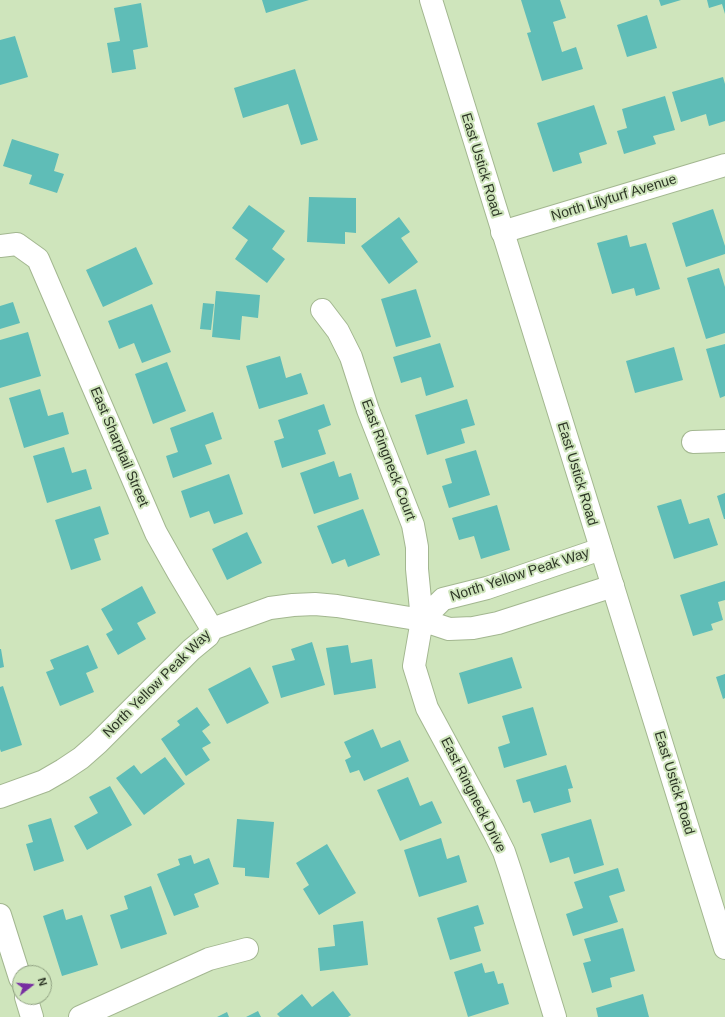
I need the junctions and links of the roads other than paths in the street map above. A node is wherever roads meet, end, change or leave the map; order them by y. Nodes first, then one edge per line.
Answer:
1 (431, 0) edge
2 (725, 165) edge
3 (502, 232) junction
4 (0, 246) edge
5 (322, 310) dead end
6 (725, 441) edge
7 (693, 442) dead end
8 (601, 549) junction
9 (613, 586) junction
10 (422, 620) junction
11 (212, 629) junction
12 (0, 797) edge
13 (0, 915) edge
14 (725, 948) edge
15 (247, 949) dead end
16 (16, 965) edge
17 (28, 1005) edge
18 (32, 1017) edge
19 (80, 1017) edge
20 (555, 1017) edge

1 - 3 street, East Ustick Road
2 - 3 street, North Lilyturf Avenue
3 - 8 street, East Ustick Road
4 - 11 street, East Sharptail Street
5 - 10 street, East Ringneck Court
6 - 7 street
8 - 9 street, East Ustick Road
8 - 10 street, North Yellow Peak Way
9 - 10 street, North Yellow Peak Way
9 - 14 street, East Ustick Road
10 - 11 street, North Yellow Peak Way
10 - 20 street, East Ringneck Drive
11 - 12 street, North Yellow Peak Way
13 - 16 street
15 - 19 street
17 - 18 street

